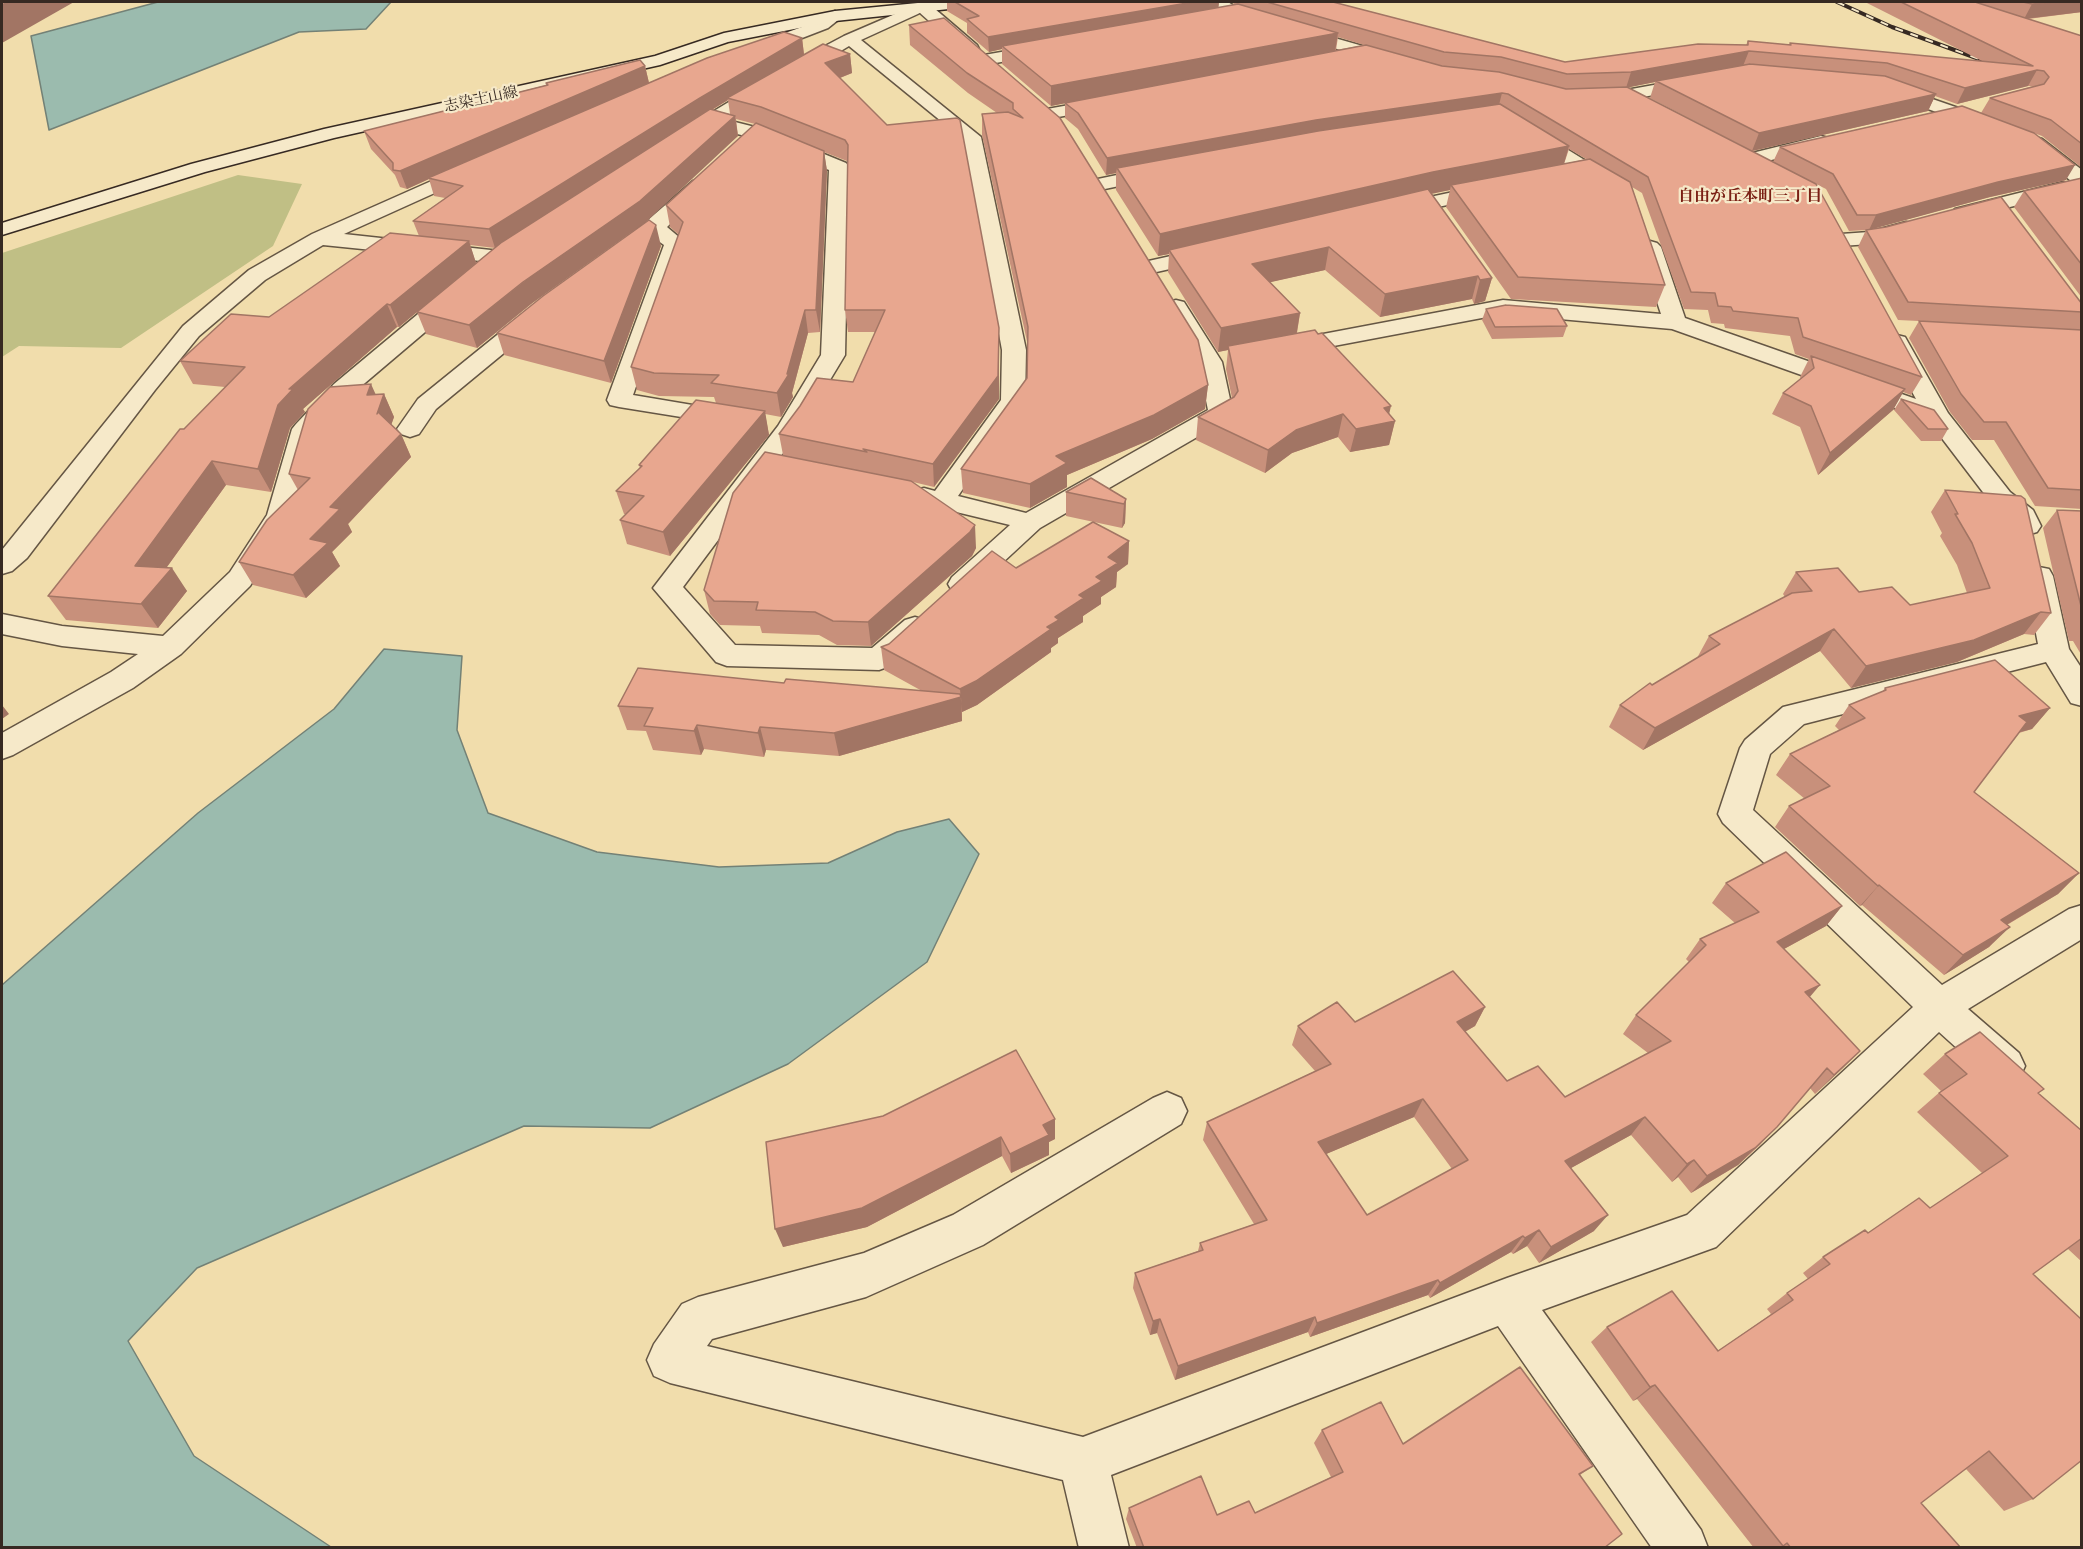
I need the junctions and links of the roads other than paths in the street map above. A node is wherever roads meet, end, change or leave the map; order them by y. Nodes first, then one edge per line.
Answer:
1 (968, 2) edge
2 (918, 4) edge
3 (1216, 10) edge
4 (835, 16) junction
5 (850, 39) junction
6 (1065, 45) edge
7 (1363, 51) junction
8 (735, 57) edge
9 (1334, 59) edge
10 (984, 60) junction
11 (1406, 64) edge
12 (1002, 75) edge
13 (1720, 77) edge
14 (1869, 85) edge
15 (1626, 95) junction
16 (1572, 97) edge
17 (1127, 99) edge
18 (1987, 104) dead end
19 (1657, 111) edge
20 (1956, 112) junction
21 (1922, 119) edge
22 (710, 121) junction
23 (1508, 122) edge
24 (1062, 127) edge
25 (2001, 129) edge
26 (2023, 138) edge
27 (1834, 140) edge
28 (663, 152) edge
29 (492, 160) edge
30 (1179, 169) edge
31 (1587, 170) junction
32 (714, 172) edge
33 (1565, 175) edge
34 (1778, 175) edge
35 (2082, 182) edge
36 (1102, 186) edge
37 (1508, 186) edge
38 (1625, 193) edge
39 (1429, 202) junction
40 (1997, 203) junction
41 (1371, 216) edge
42 (1442, 221) edge
43 (2011, 222) edge
44 (654, 228) junction
45 (2, 229) edge
46 (1646, 233) edge
47 (319, 238) junction
48 (1841, 241) edge
49 (519, 245) edge
50 (1233, 248) edge
51 (500, 257) junction
52 (607, 263) edge
53 (1490, 288) edge
54 (550, 304) edge
55 (1503, 307) junction
56 (1676, 322) junction
57 (1895, 325) edge
58 (1269, 351) edge
59 (1937, 415) junction
60 (770, 425) junction
61 (410, 429) dead end
62 (897, 491) edge
63 (942, 500) junction
64 (1030, 522) junction
65 (2, 565) edge
66 (2, 624) edge
67 (170, 647) junction
68 (2054, 650) junction
69 (2082, 695) edge
70 (2, 747) edge
71 (2082, 920) edge
72 (1939, 1007) junction
73 (2028, 1086) edge
74 (1167, 1111) dead end
75 (1507, 1300) junction
76 (1083, 1461) junction
77 (1104, 1548) edge
78 (1683, 1548) edge

1 - 2 street, 志染土山線
2 - 4 street, 志染土山線
2 - 5 street
2 - 10 street
3 - 7 street
4 - 8 street
4 - 45 street, 志染土山線
5 - 22 street
5 - 63 street
6 - 10 street
7 - 9 street
7 - 11 street
10 - 12 street
13 - 15 street
14 - 20 street
15 - 16 street
15 - 19 street
17 - 24 street
18 - 20 street
20 - 21 street
20 - 25 street
22 - 28 street
22 - 60 street
23 - 31 street
26 - 35 street
27 - 34 street
29 - 47 street
30 - 36 street
31 - 33 street
31 - 38 street
32 - 44 street
35 - 40 street
37 - 39 street
39 - 41 street
39 - 42 street
40 - 43 street
40 - 48 street
44 - 52 street
44 - 60 street
46 - 56 street
47 - 51 street
47 - 65 street
49 - 51 street
50 - 64 street
51 - 67 street
53 - 55 street
54 - 61 street
55 - 56 street
55 - 58 street
56 - 59 street
57 - 59 street
59 - 68 street
60 - 64 street
62 - 63 street
63 - 64 street
66 - 67 street
67 - 70 street
68 - 69 street
68 - 72 street
71 - 72 street
72 - 73 street
72 - 75 street
74 - 76 street
75 - 76 street
75 - 78 street
76 - 77 street

